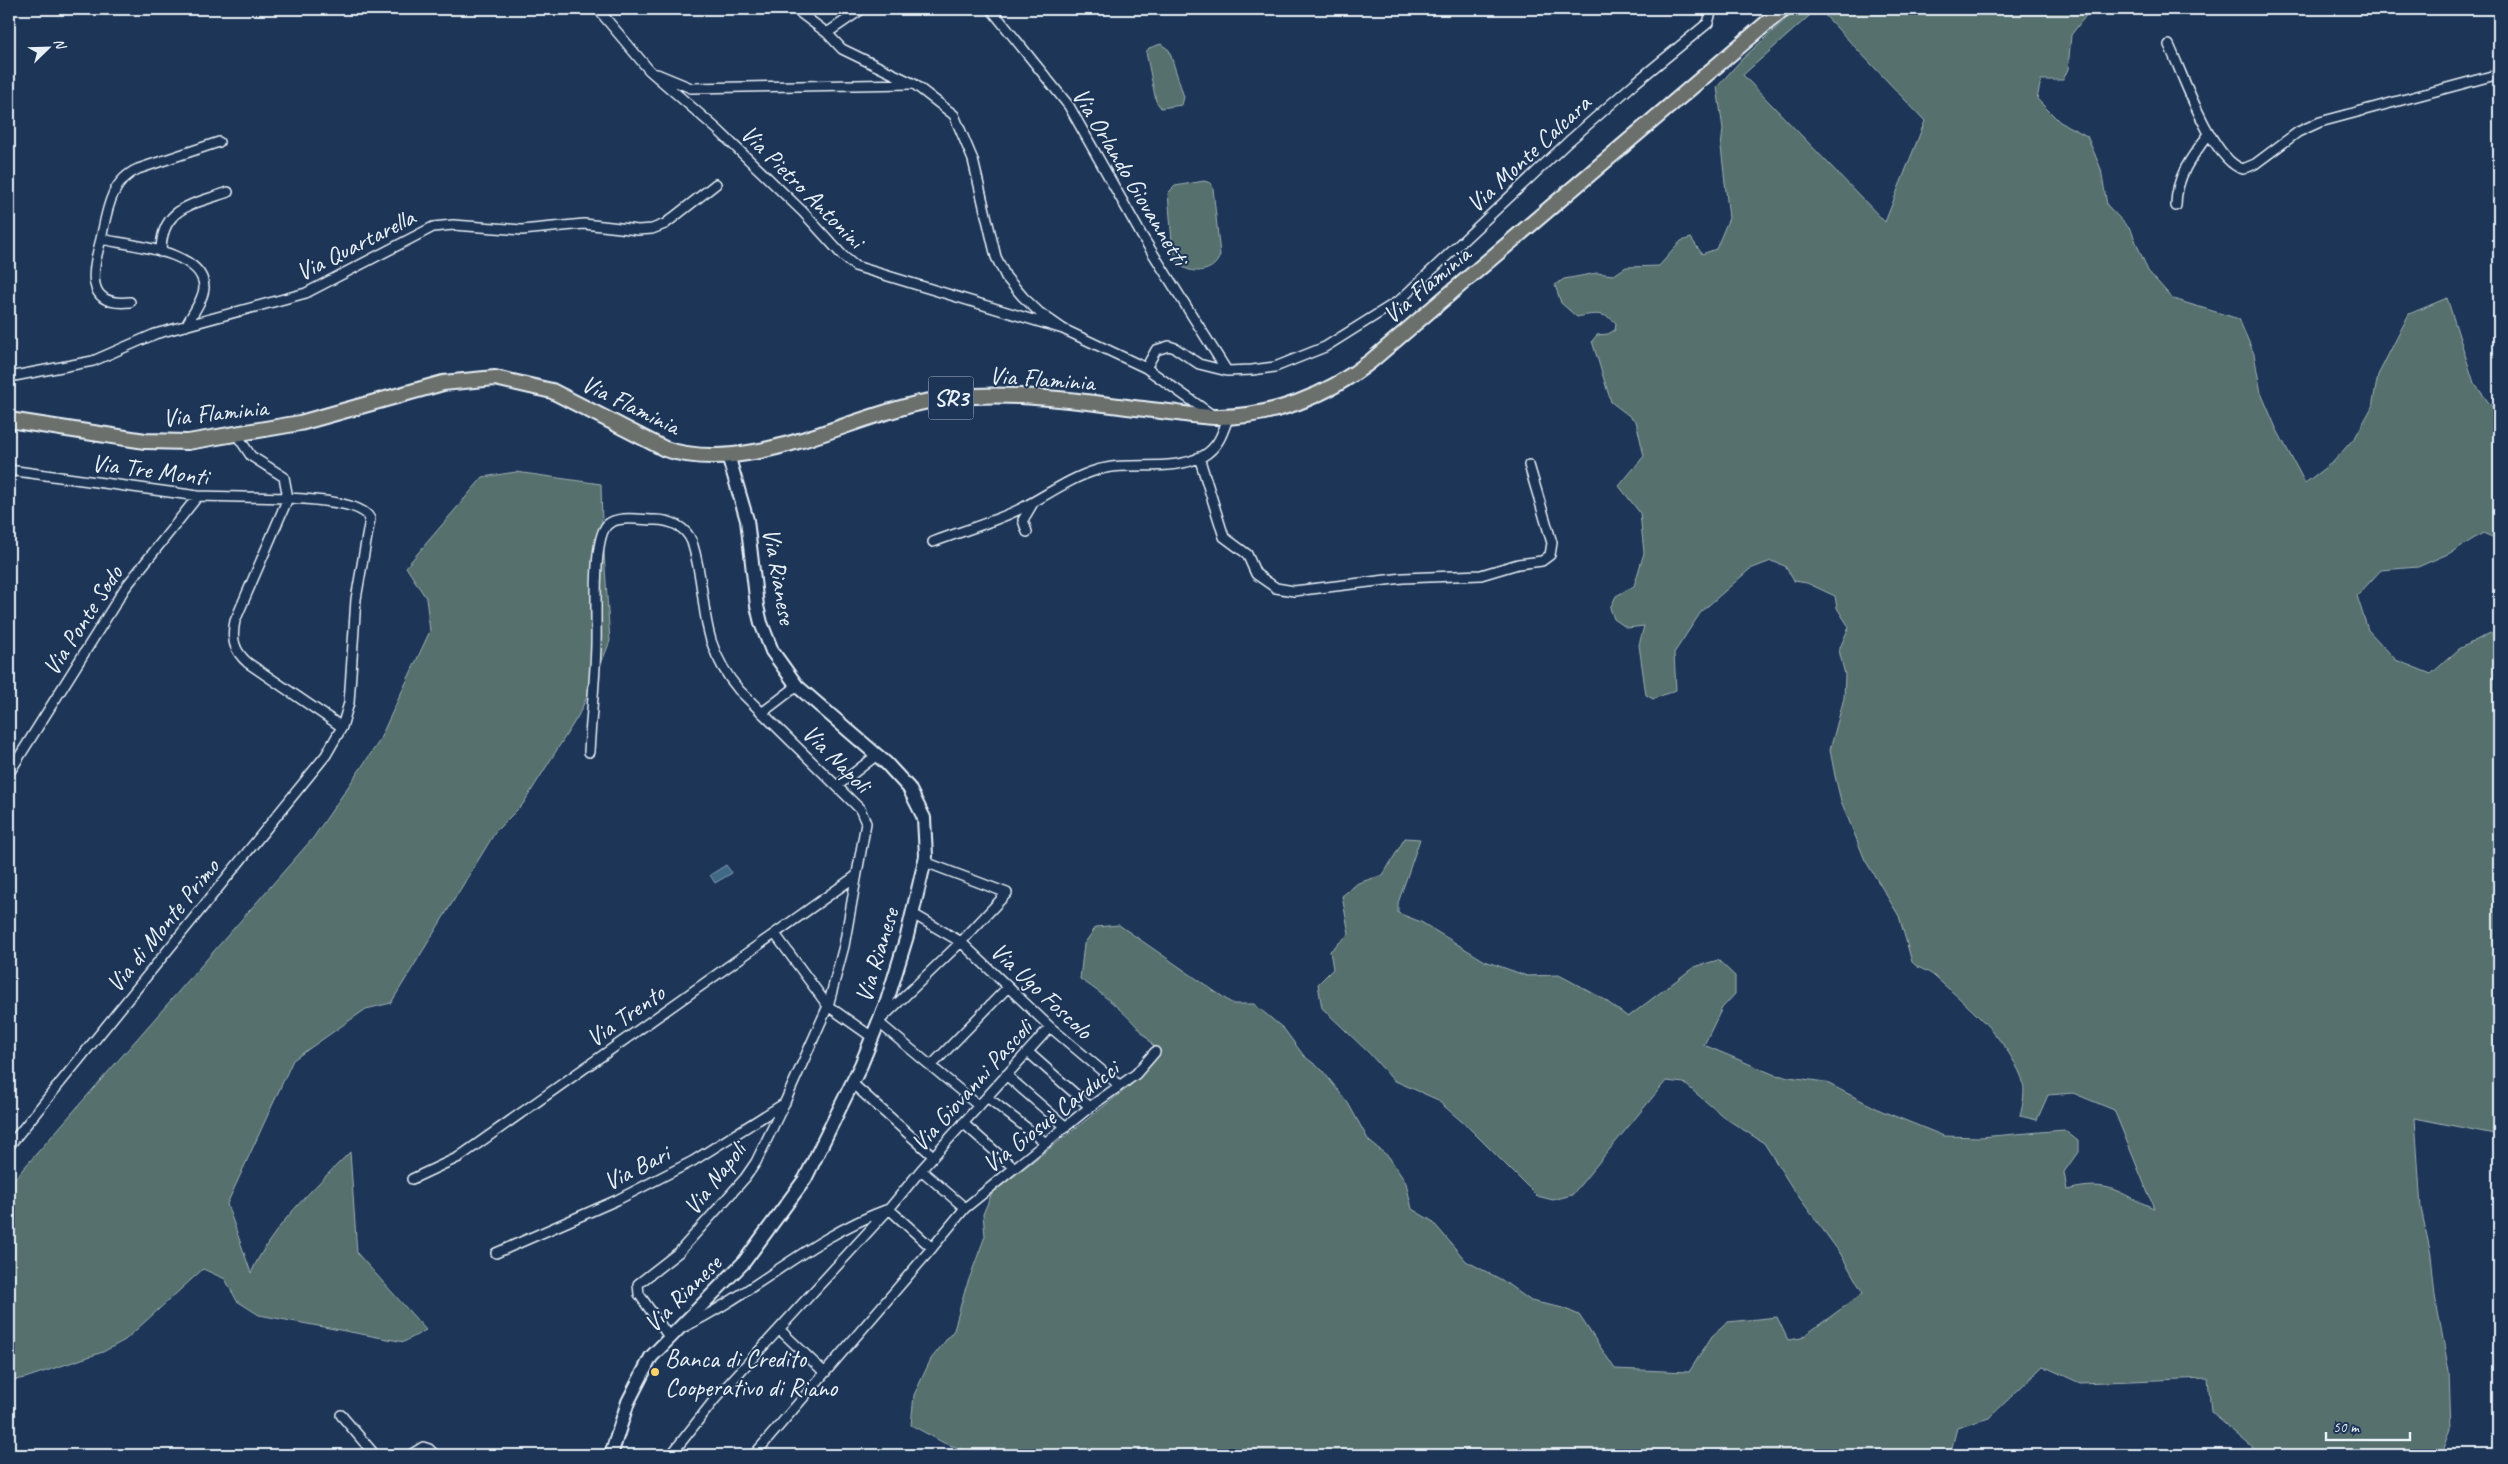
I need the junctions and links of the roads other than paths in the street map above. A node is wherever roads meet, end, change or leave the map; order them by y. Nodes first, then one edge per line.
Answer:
1 (600, 9) edge
2 (795, 9) edge
3 (862, 9) edge
4 (991, 9) edge
5 (1712, 9) edge
6 (1783, 9) edge
7 (827, 33) junction
8 (2170, 45) dead end
9 (649, 70) junction
10 (2499, 74) edge
11 (914, 84) junction
12 (2210, 134) junction
13 (218, 142) dead end
14 (716, 184) dead end
15 (228, 192) dead end
16 (2176, 206) dead end
17 (101, 239) junction
18 (161, 252) junction
19 (130, 302) dead end
20 (186, 326) junction
21 (1063, 329) junction
22 (1146, 368) junction
23 (1227, 371) junction
24 (9, 377) edge
25 (1229, 416) junction
26 (1214, 417) junction
27 (9, 420) edge
28 (237, 435) junction
29 (728, 455) junction
30 (1200, 457) junction
31 (1529, 465) dead end
32 (9, 470) edge
33 (198, 496) junction
34 (288, 498) junction
35 (1034, 500) junction
36 (369, 516) joint
37 (1027, 532) dead end
38 (933, 542) dead end
39 (797, 686) junction
40 (764, 712) junction
41 (342, 727) junction
42 (589, 752) dead end
43 (877, 755) junction
44 (9, 773) edge
45 (837, 786) junction
46 (925, 862) junction
47 (856, 876) junction
48 (913, 914) junction
49 (775, 934) junction
50 (961, 942) junction
51 (1008, 987) junction
52 (828, 1006) junction
53 (878, 1022) junction
54 (1050, 1027) junction
55 (872, 1036) junction
56 (1028, 1052) junction
57 (1155, 1052) dead end
58 (931, 1066) junction
59 (1006, 1075) junction
60 (852, 1084) junction
61 (1119, 1085) junction
62 (987, 1097) junction
63 (785, 1102) junction
64 (979, 1106) junction
65 (1090, 1107) junction
66 (963, 1124) junction
67 (1066, 1127) junction
68 (1046, 1143) junction
69 (9, 1146) edge
70 (934, 1156) junction
71 (1014, 1168) junction
72 (921, 1170) junction
73 (412, 1178) dead end
74 (965, 1208) junction
75 (889, 1210) junction
76 (932, 1248) junction
77 (496, 1253) dead end
78 (779, 1329) junction
79 (671, 1335) junction
80 (825, 1373) junction
81 (341, 1415) dead end
82 (612, 1454) edge
83 (375, 1455) edge
84 (410, 1455) edge
85 (436, 1455) edge
86 (671, 1455) edge
87 (754, 1455) edge

1 - 9 street, Via Pietro Antonini
2 - 7 street, Via Pietro Antonini
3 - 7 street
4 - 23 street, Via Orlando Giovannetti
5 - 23 street, Via Monte Calcara
6 - 25 main road, Via Flaminia / SR3
7 - 11 street, Via Pietro Antonini
8 - 12 street
9 - 11 street, Via Pietro Antonini
9 - 21 street, Via Pietro Antonini
10 - 12 street
11 - 21 street, Via Pietro Antonini
12 - 16 street
13 - 17 street
14 - 20 street, Via Quartarella
15 - 18 street
17 - 18 street
17 - 19 street
18 - 20 street
20 - 24 street, Via Quartarella
21 - 22 street, Via Pietro Antonini
22 - 23 street, Via Monte Calcara
22 - 26 street
25 - 26 main road, Via Flaminia / SR3
25 - 30 street
26 - 29 main road, Via Flaminia / SR3
27 - 28 main road, Via Flaminia / SR3
28 - 29 main road, Via Flaminia / SR3
28 - 34 street, Via Tre Monti
29 - 39 main road, Via Rianese
30 - 31 street
30 - 35 street
32 - 33 street, Via Tre Monti
33 - 34 street, Via Tre Monti
33 - 44 street, Via Ponte Sodo
34 - 36 street, Via Tre Monti
34 - 41 street
35 - 37 street
35 - 38 street
36 - 41 street, Via di Monte Primo
39 - 40 street
39 - 43 main road, Via Rianese
40 - 42 street, Via Napoli
40 - 45 street, Via Napoli
41 - 69 street, Via di Monte Primo
43 - 45 street
43 - 46 main road, Via Rianese
45 - 47 street, Via Napoli
46 - 48 main road, Via Rianese
46 - 50 street, Via Ugo Foscolo
47 - 49 street, Via Trento
47 - 52 street, Via Napoli
48 - 50 street, Via Ugo Foscolo
48 - 53 main road, Via Rianese
49 - 52 street
49 - 73 street, Via Trento
50 - 51 street, Via Ugo Foscolo
50 - 53 street
51 - 54 street, Via Ugo Foscolo
51 - 58 street
52 - 55 street
52 - 63 street, Via Napoli
53 - 55 main road, Via Rianese
53 - 58 street
54 - 56 street, Via Giovanni Pascoli
54 - 61 street, Via Ugo Foscolo
55 - 60 main road, Via Rianese
56 - 59 street, Via Giovanni Pascoli
56 - 65 street
57 - 61 street, Via Giosuè Carducci
58 - 64 street
59 - 62 street, Via Giovanni Pascoli
59 - 67 street
60 - 70 street
60 - 79 main road, Via Rianese
61 - 65 street, Via Giosuè Carducci
62 - 64 street, Via Giovanni Pascoli
62 - 68 street
63 - 77 street, Via Bari
63 - 79 street, Via Napoli
64 - 66 street, Via Giovanni Pascoli
65 - 67 street, Via Giosuè Carducci
66 - 70 street, Via Giovanni Pascoli
66 - 71 street
67 - 68 street, Via Giosuè Carducci
68 - 71 street, Via Giosuè Carducci
70 - 72 street, Via Giovanni Pascoli
71 - 74 street, Via Giosuè Carducci
72 - 74 street
72 - 75 street, Via Giovanni Pascoli
74 - 76 street, Via Giosuè Carducci
75 - 76 street
75 - 78 street, Via Giovanni Pascoli
75 - 79 street
76 - 80 street, Via Giosuè Carducci
78 - 80 street
78 - 86 street, Via Giovanni Pascoli
79 - 82 main road, Via Rianese
80 - 87 street, Via Giosuè Carducci
81 - 83 street
84 - 85 street

